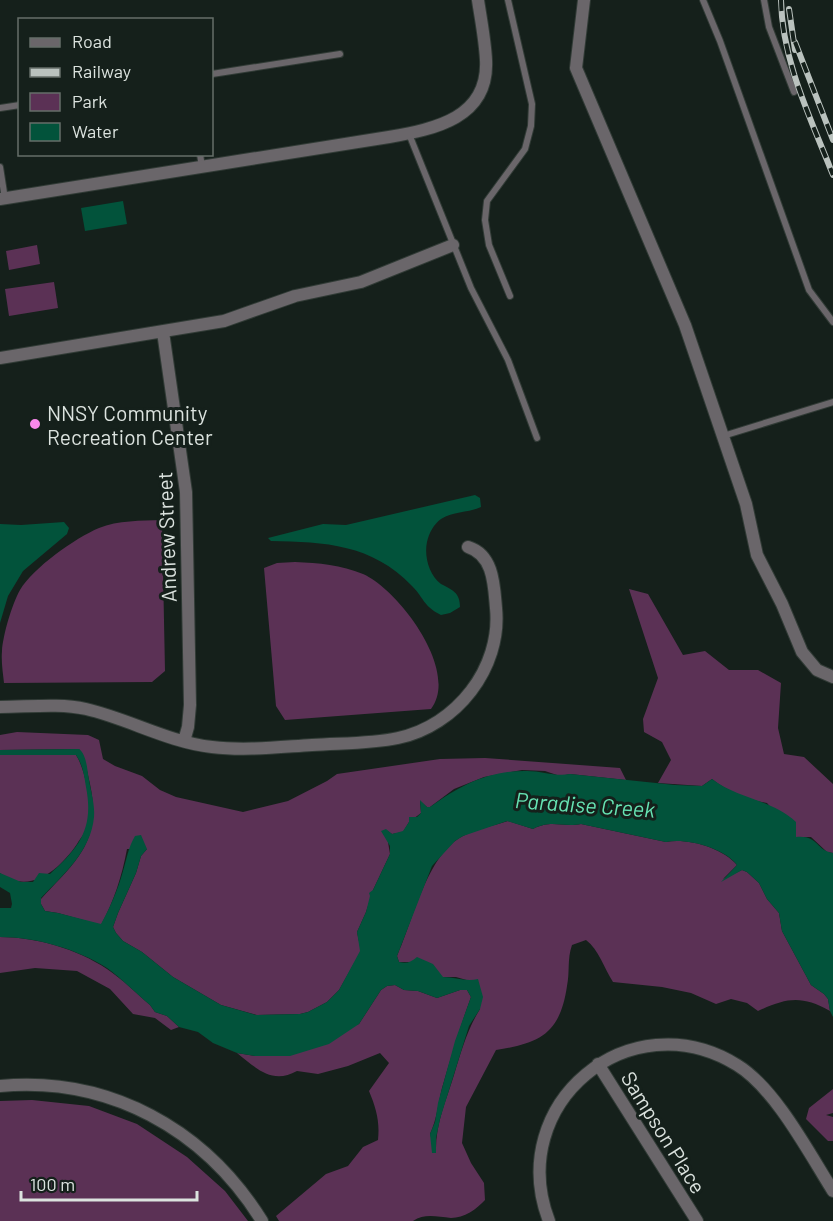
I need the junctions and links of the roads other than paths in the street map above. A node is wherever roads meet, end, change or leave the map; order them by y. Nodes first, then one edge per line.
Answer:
1 (478, 0) edge
2 (508, 0) edge
3 (584, 0) edge
4 (703, 0) edge
5 (764, 0) edge
6 (340, 54) dead end
7 (213, 74) edge
8 (794, 92) dead end
9 (18, 105) edge
10 (0, 108) edge
11 (409, 134) junction
12 (200, 156) edge
13 (0, 167) edge
14 (202, 168) junction
15 (3, 199) edge
16 (453, 245) junction
17 (510, 296) dead end
18 (833, 322) edge
19 (163, 332) junction
20 (0, 358) edge
21 (833, 402) edge
22 (723, 436) junction
23 (537, 438) dead end
24 (468, 548) dead end
25 (833, 677) edge
26 (0, 707) edge
27 (184, 741) junction
28 (598, 1064) junction
29 (0, 1086) edge
30 (833, 1191) edge
31 (262, 1221) edge
32 (549, 1221) edge
33 (697, 1221) edge

1 - 11 street
2 - 17 lane
3 - 22 street
4 - 18 lane
5 - 8 lane
6 - 7 lane
9 - 10 lane
11 - 14 street
11 - 16 lane
12 - 14 lane
13 - 15 lane
14 - 15 street
16 - 19 street
16 - 23 lane
19 - 20 street
19 - 27 street, Andrew Street
21 - 22 lane
22 - 25 street
24 - 27 street
26 - 27 street
28 - 30 street
28 - 32 street
28 - 33 street, Sampson Place
29 - 31 street

